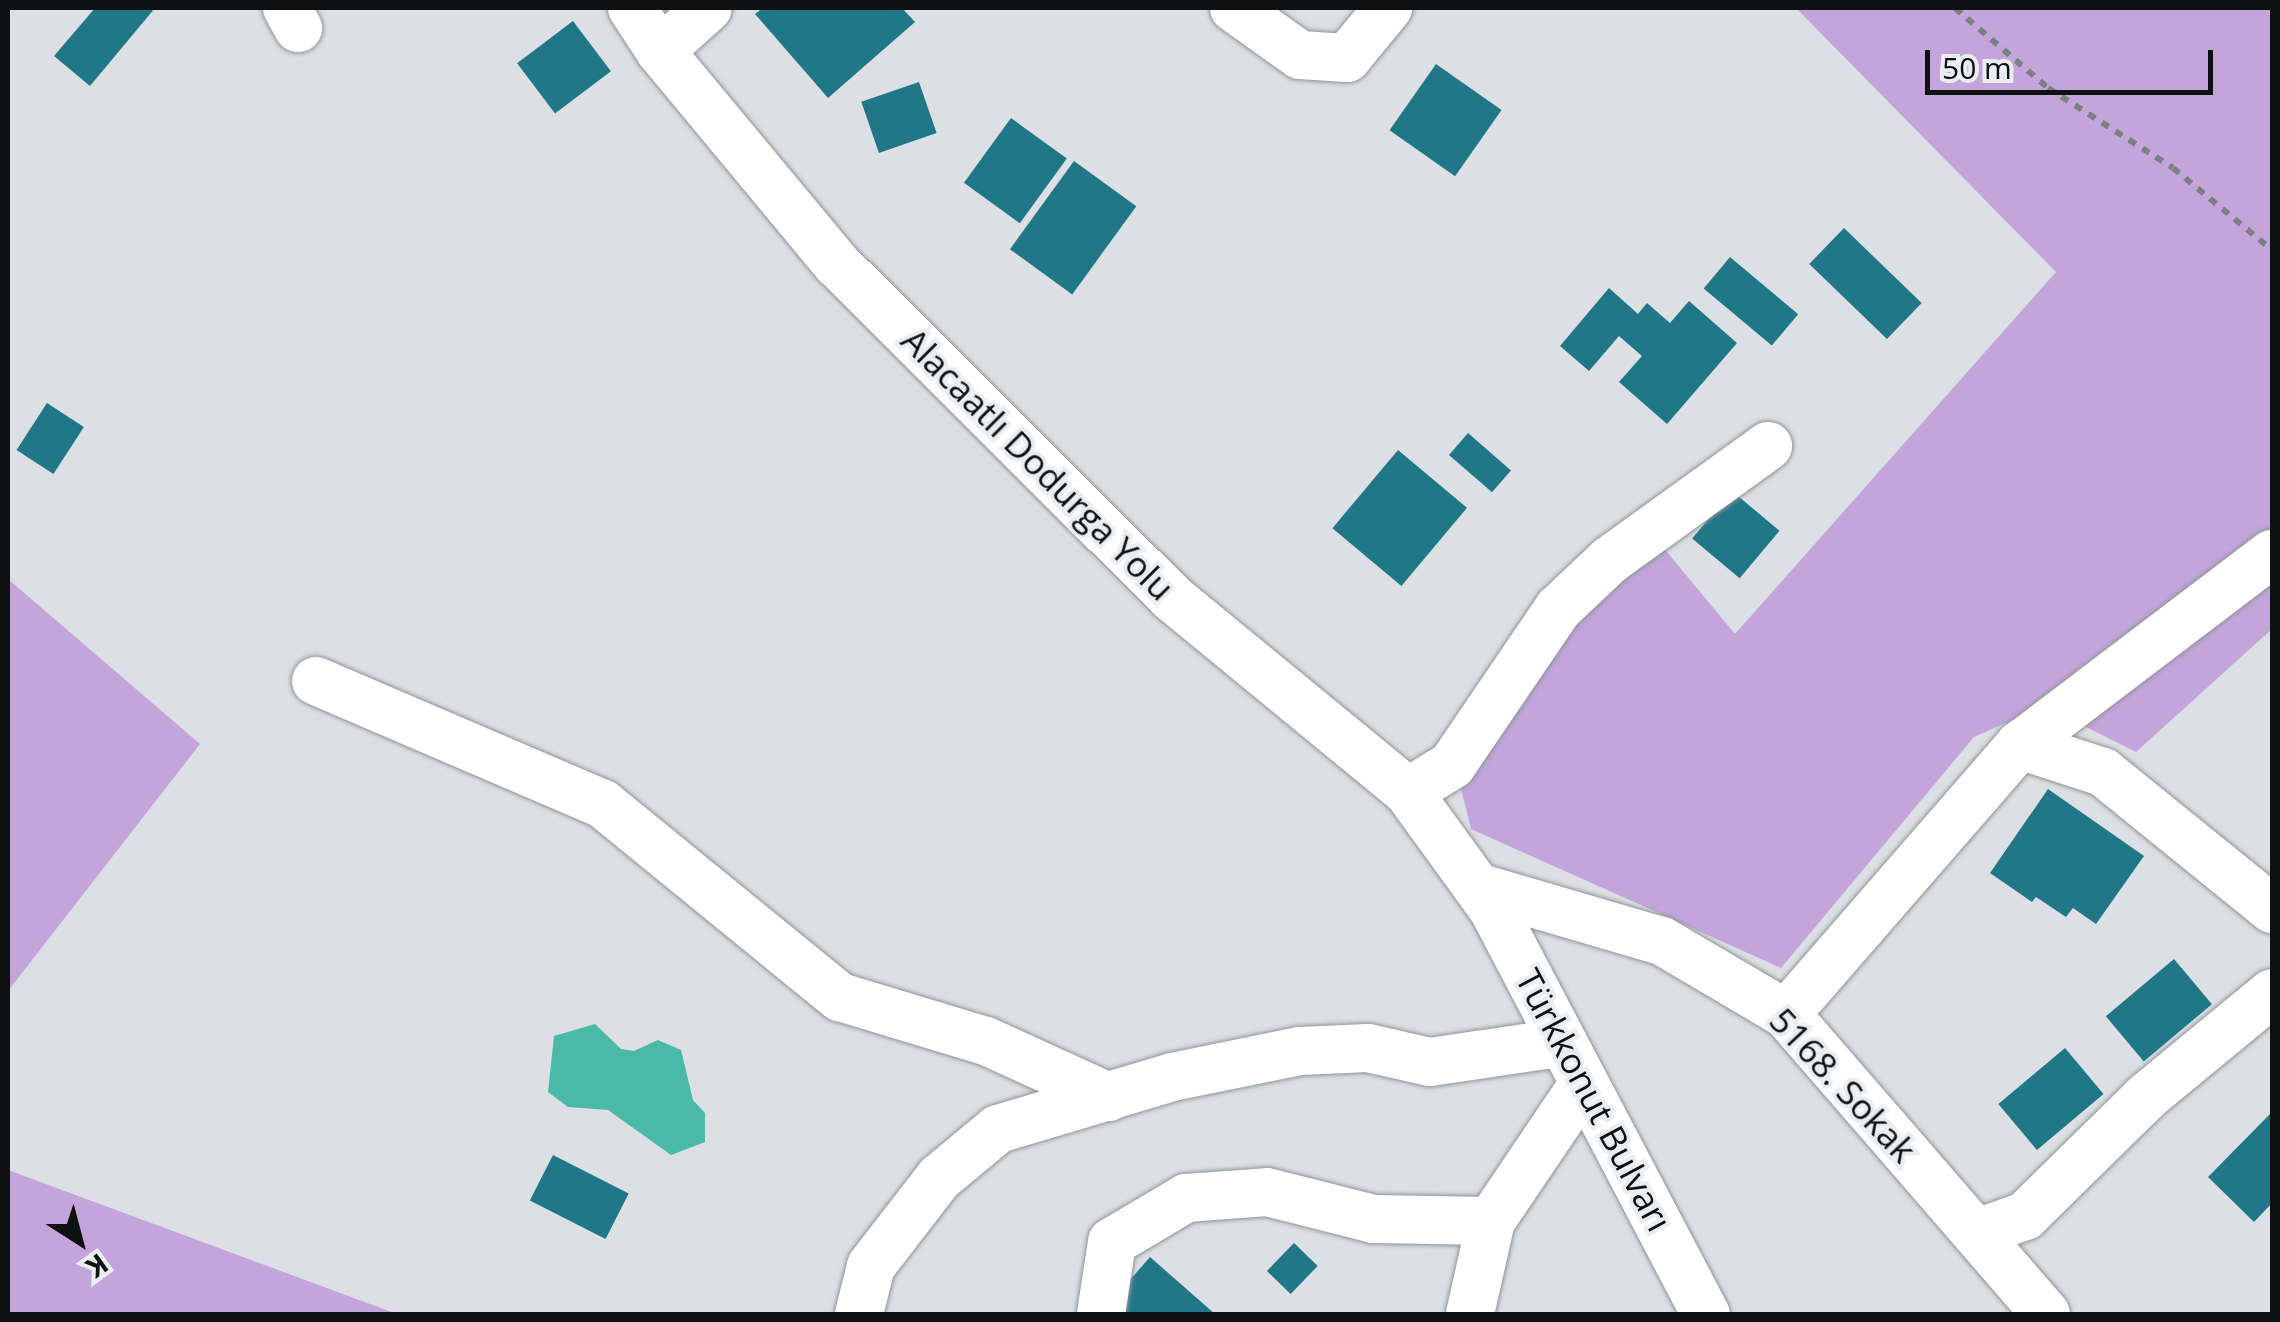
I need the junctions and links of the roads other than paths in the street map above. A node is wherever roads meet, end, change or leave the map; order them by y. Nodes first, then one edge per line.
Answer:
1 (632, 8) edge
2 (708, 8) edge
3 (1234, 8) edge
4 (1388, 8) edge
5 (660, 51) junction
6 (1768, 446) dead end
7 (2272, 554) edge
8 (316, 681) dead end
9 (2020, 745) junction
10 (1408, 792) junction
11 (1477, 887) junction
12 (2272, 909) edge
13 (2272, 993) edge
14 (1786, 1014) junction
15 (1559, 1044) junction
16 (1582, 1086) junction
17 (1109, 1097) junction
18 (1492, 1221) junction
19 (1977, 1233) junction
20 (859, 1314) edge
21 (1101, 1314) edge
22 (1470, 1314) edge
23 (1706, 1314) edge
24 (2046, 1314) edge

1 - 5 street, Alacaatlı Dodurga Yolu
2 - 5 street
3 - 4 street
5 - 10 street, Alacaatlı Dodurga Yolu
6 - 10 street
7 - 9 street
8 - 17 street
9 - 12 street
9 - 14 street
10 - 11 street, Alacaatlı Dodurga Yolu
11 - 14 street, 5168. Sokak
11 - 15 street, Türkkonut Bulvarı
13 - 19 street
14 - 19 street, 5168. Sokak
15 - 16 street, Türkkonut Bulvarı
15 - 17 street
16 - 18 street
16 - 23 street, Türkkonut Bulvarı
17 - 20 street
18 - 21 street
18 - 22 street
19 - 24 street, 5168. Sokak

